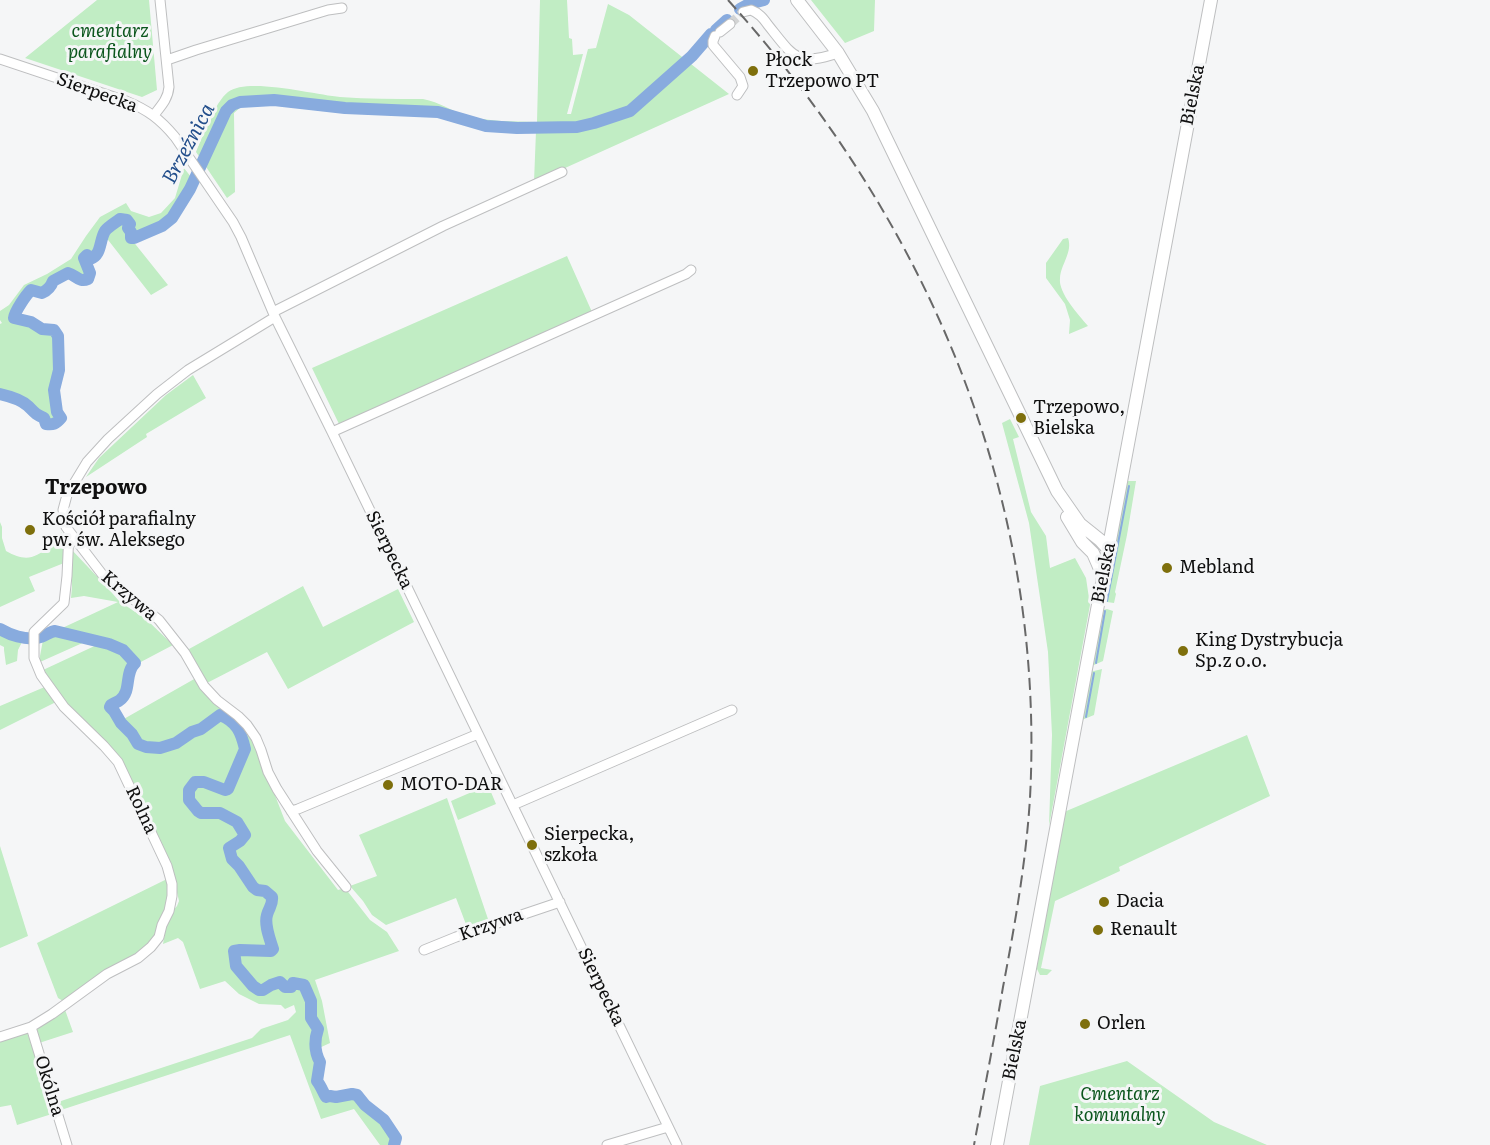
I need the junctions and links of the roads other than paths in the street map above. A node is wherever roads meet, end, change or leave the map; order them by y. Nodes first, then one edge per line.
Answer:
1 (160, 0) edge
2 (797, 0) edge
3 (1211, 0) edge
4 (342, 8) dead end
5 (743, 12) dead end
6 (729, 24) tunnel mouth
7 (838, 52) junction
8 (0, 59) edge
9 (167, 60) junction
10 (737, 94) dead end
11 (154, 115) junction
12 (562, 172) dead end
13 (691, 270) dead end
14 (274, 315) junction
15 (332, 432) junction
16 (1057, 491) junction
17 (1114, 524) junction
18 (69, 532) junction
19 (1093, 534) junction
20 (1108, 552) junction
21 (1093, 553) junction
22 (1103, 578) junction
23 (732, 710) dead end
24 (478, 734) junction
25 (513, 805) junction
26 (291, 811) junction
27 (346, 887) dead end
28 (560, 902) junction
29 (424, 950) dead end
30 (31, 1027) junction
31 (0, 1037) edge
32 (668, 1127) junction
33 (67, 1145) edge
34 (607, 1145) edge
35 (676, 1145) edge
36 (998, 1145) edge

1 - 9 street
2 - 7 main road
3 - 17 main road, Bielska
4 - 9 street
5 - 7 street
6 - 10 street
7 - 16 main road
8 - 11 street, Sierpecka
9 - 11 street
11 - 14 street, Sierpecka
12 - 14 street, Krzywa
13 - 15 street
14 - 15 street, Sierpecka
14 - 18 street, Krzywa
15 - 24 street, Sierpecka
16 - 19 main road
16 - 21 main road
17 - 19 main road
17 - 20 main road, Bielska
18 - 26 street, Krzywa
18 - 30 street, Rolna
19 - 20 main road
20 - 21 main road
20 - 22 main road, Bielska
21 - 22 main road
22 - 36 main road, Bielska
23 - 25 street
24 - 25 street, Sierpecka
24 - 26 street
25 - 28 street, Sierpecka
26 - 27 street, Krzywa
28 - 29 street, Krzywa
28 - 32 street, Sierpecka
30 - 31 street, Rolna
30 - 33 street, Okólna
32 - 34 street
32 - 35 street, Sierpecka

